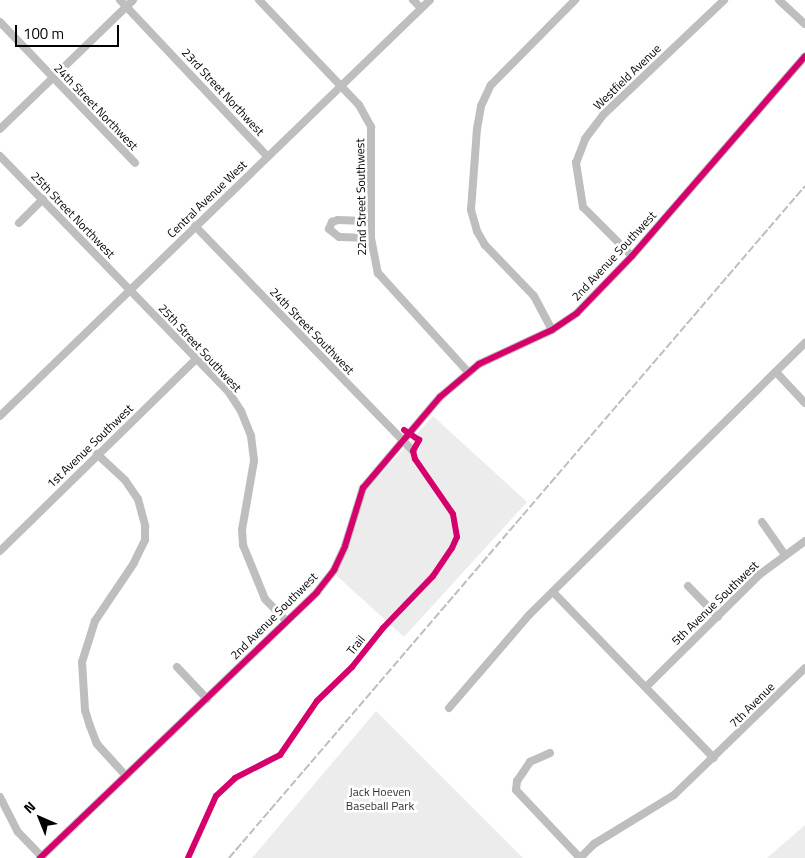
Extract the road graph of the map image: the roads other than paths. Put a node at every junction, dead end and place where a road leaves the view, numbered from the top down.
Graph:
1 (120, 0) edge
2 (133, 0) edge
3 (259, 0) edge
4 (413, 0) edge
5 (430, 0) edge
6 (575, 0) edge
7 (724, 0) edge
8 (779, 0) edge
9 (126, 6) junction
10 (422, 8) junction
11 (0, 22) edge
12 (805, 24) edge
13 (805, 56) edge
14 (53, 78) junction
15 (340, 86) junction
16 (0, 129) edge
17 (0, 156) edge
18 (267, 156) junction
19 (135, 163) dead end
20 (43, 199) junction
21 (371, 221) junction
22 (19, 222) dead end
23 (196, 226) junction
24 (371, 238) junction
25 (632, 256) junction
26 (130, 290) junction
27 (552, 330) junction
28 (805, 344) edge
29 (196, 359) junction
30 (468, 372) junction
31 (776, 372) junction
32 (805, 403) edge
33 (0, 416) edge
34 (402, 442) junction
35 (413, 451) dead end
36 (97, 454) junction
37 (762, 522) dead end
38 (805, 541) edge
39 (0, 551) edge
40 (784, 554) junction
41 (688, 586) dead end
42 (553, 592) junction
43 (718, 616) junction
44 (286, 621) junction
45 (177, 668) dead end
46 (805, 668) edge
47 (646, 687) junction
48 (207, 698) junction
49 (449, 708) dead end
50 (550, 752) dead end
51 (714, 758) junction
52 (126, 776) junction
53 (0, 797) edge
54 (41, 857) edge
55 (580, 858) edge

1 - 9 street, 23rd Street Northwest
2 - 9 street
3 - 15 street, 22nd Street Southwest
4 - 10 street
5 - 10 street, Central Avenue West
6 - 27 street
7 - 25 street, Westfield Avenue
8 - 12 street
9 - 14 street
9 - 18 street, 23rd Street Northwest
10 - 15 street, Central Avenue West
11 - 14 street, 24th Street Northwest
13 - 25 street, 2nd Avenue Southwest
14 - 16 street
14 - 19 street, 24th Street Northwest
15 - 18 street, Central Avenue West
15 - 21 street, 22nd Street Southwest
17 - 20 street, 25th Street Northwest
18 - 23 street, Central Avenue West
20 - 22 street
20 - 26 street, 25th Street Northwest
21 - 24 street, 22nd Street Southwest
21 - 24 street
23 - 26 street, Central Avenue West
23 - 34 street, 24th Street Southwest
24 - 30 street, 22nd Street Southwest
25 - 27 street, 2nd Avenue Southwest
26 - 29 street, 25th Street Southwest
26 - 33 street, Central Avenue West
27 - 30 street, 2nd Avenue Southwest
28 - 31 street
29 - 36 street, 1st Avenue Southwest
29 - 44 street, 25th Street Southwest
30 - 34 street, 2nd Avenue Southwest
31 - 32 street
31 - 42 street
34 - 35 street, 24th Street Southwest
34 - 44 street, 2nd Avenue Southwest
36 - 39 street, 1st Avenue Southwest
36 - 52 street
37 - 40 street
38 - 40 street, 5th Avenue Southwest
40 - 43 street, 5th Avenue Southwest
41 - 43 street
42 - 47 street
42 - 49 street
43 - 47 street, 5th Avenue Southwest
44 - 48 street, 2nd Avenue Southwest
45 - 48 street
46 - 51 street, 7th Avenue
47 - 51 street
48 - 52 street, 2nd Avenue Southwest
50 - 55 street
51 - 55 street, 7th Avenue
52 - 54 street, 2nd Avenue Southwest
53 - 54 street

